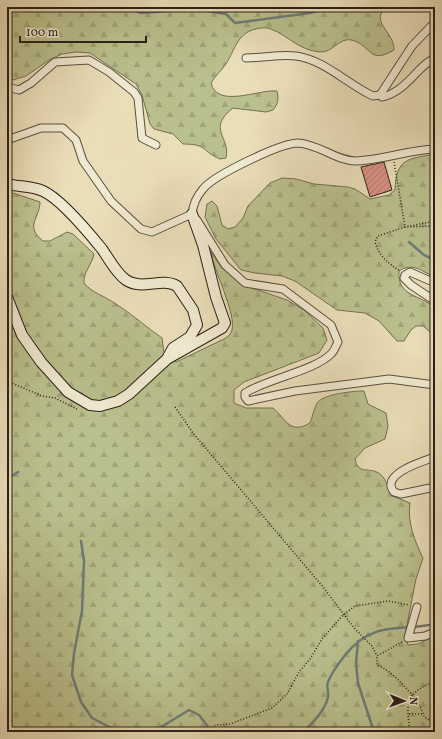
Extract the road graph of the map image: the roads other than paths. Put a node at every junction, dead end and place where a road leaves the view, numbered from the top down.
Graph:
1 (435, 22) edge
2 (246, 58) dead end
3 (435, 59) edge
4 (7, 87) edge
5 (380, 95) junction
6 (7, 140) edge
7 (156, 145) dead end
8 (435, 149) edge
9 (7, 184) edge
10 (192, 214) junction
11 (435, 283) edge
12 (7, 297) edge
13 (435, 301) edge
14 (167, 359) junction
15 (435, 385) edge
16 (435, 457) edge
17 (435, 487) edge
18 (435, 517) edge
19 (435, 524) edge
20 (417, 607) road end
21 (435, 632) edge

1 - 5 street
2 - 5 street
3 - 5 street
4 - 7 street
6 - 10 street
8 - 10 street
9 - 14 street
10 - 14 street
10 - 15 street
11 - 13 street
12 - 14 street
16 - 17 street
18 - 19 lane
20 - 21 street

